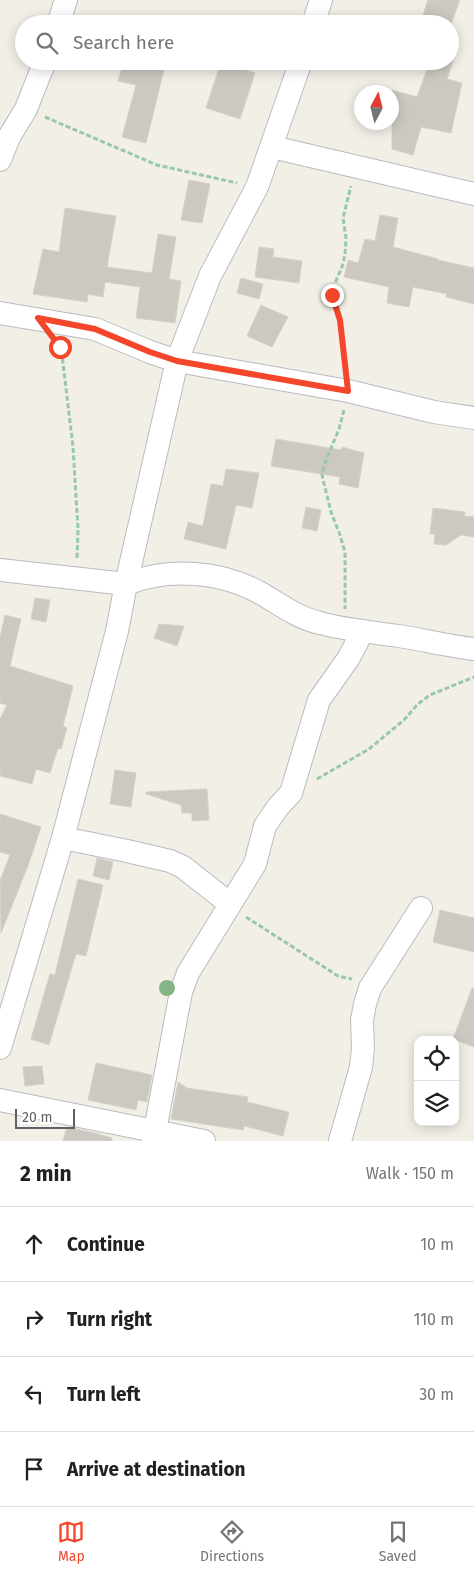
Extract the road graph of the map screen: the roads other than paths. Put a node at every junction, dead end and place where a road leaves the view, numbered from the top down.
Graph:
1 (66, 0) edge
2 (321, 0) edge
3 (61, 15) edge
4 (316, 15) edge
5 (42, 70) edge
6 (297, 70) edge
7 (272, 147) junction
8 (0, 160) edge
9 (474, 194) edge
10 (0, 312) edge
11 (177, 361) junction
12 (474, 418) edge
13 (0, 570) edge
14 (126, 584) junction
15 (354, 630) junction
16 (474, 649) edge
17 (63, 838) junction
18 (230, 904) junction
19 (421, 908) dead end
20 (0, 1048) edge
21 (0, 1100) edge
22 (154, 1136) edge
23 (204, 1141) edge
24 (340, 1141) edge

1 - 3 street
2 - 4 street
5 - 8 street
6 - 7 street
7 - 9 street
7 - 11 street
10 - 11 street
11 - 12 street
11 - 14 street
13 - 14 street
14 - 15 street
14 - 17 street
15 - 16 street
15 - 18 street
17 - 18 street
17 - 20 street
18 - 22 street
19 - 24 street
21 - 22 street
22 - 23 street

